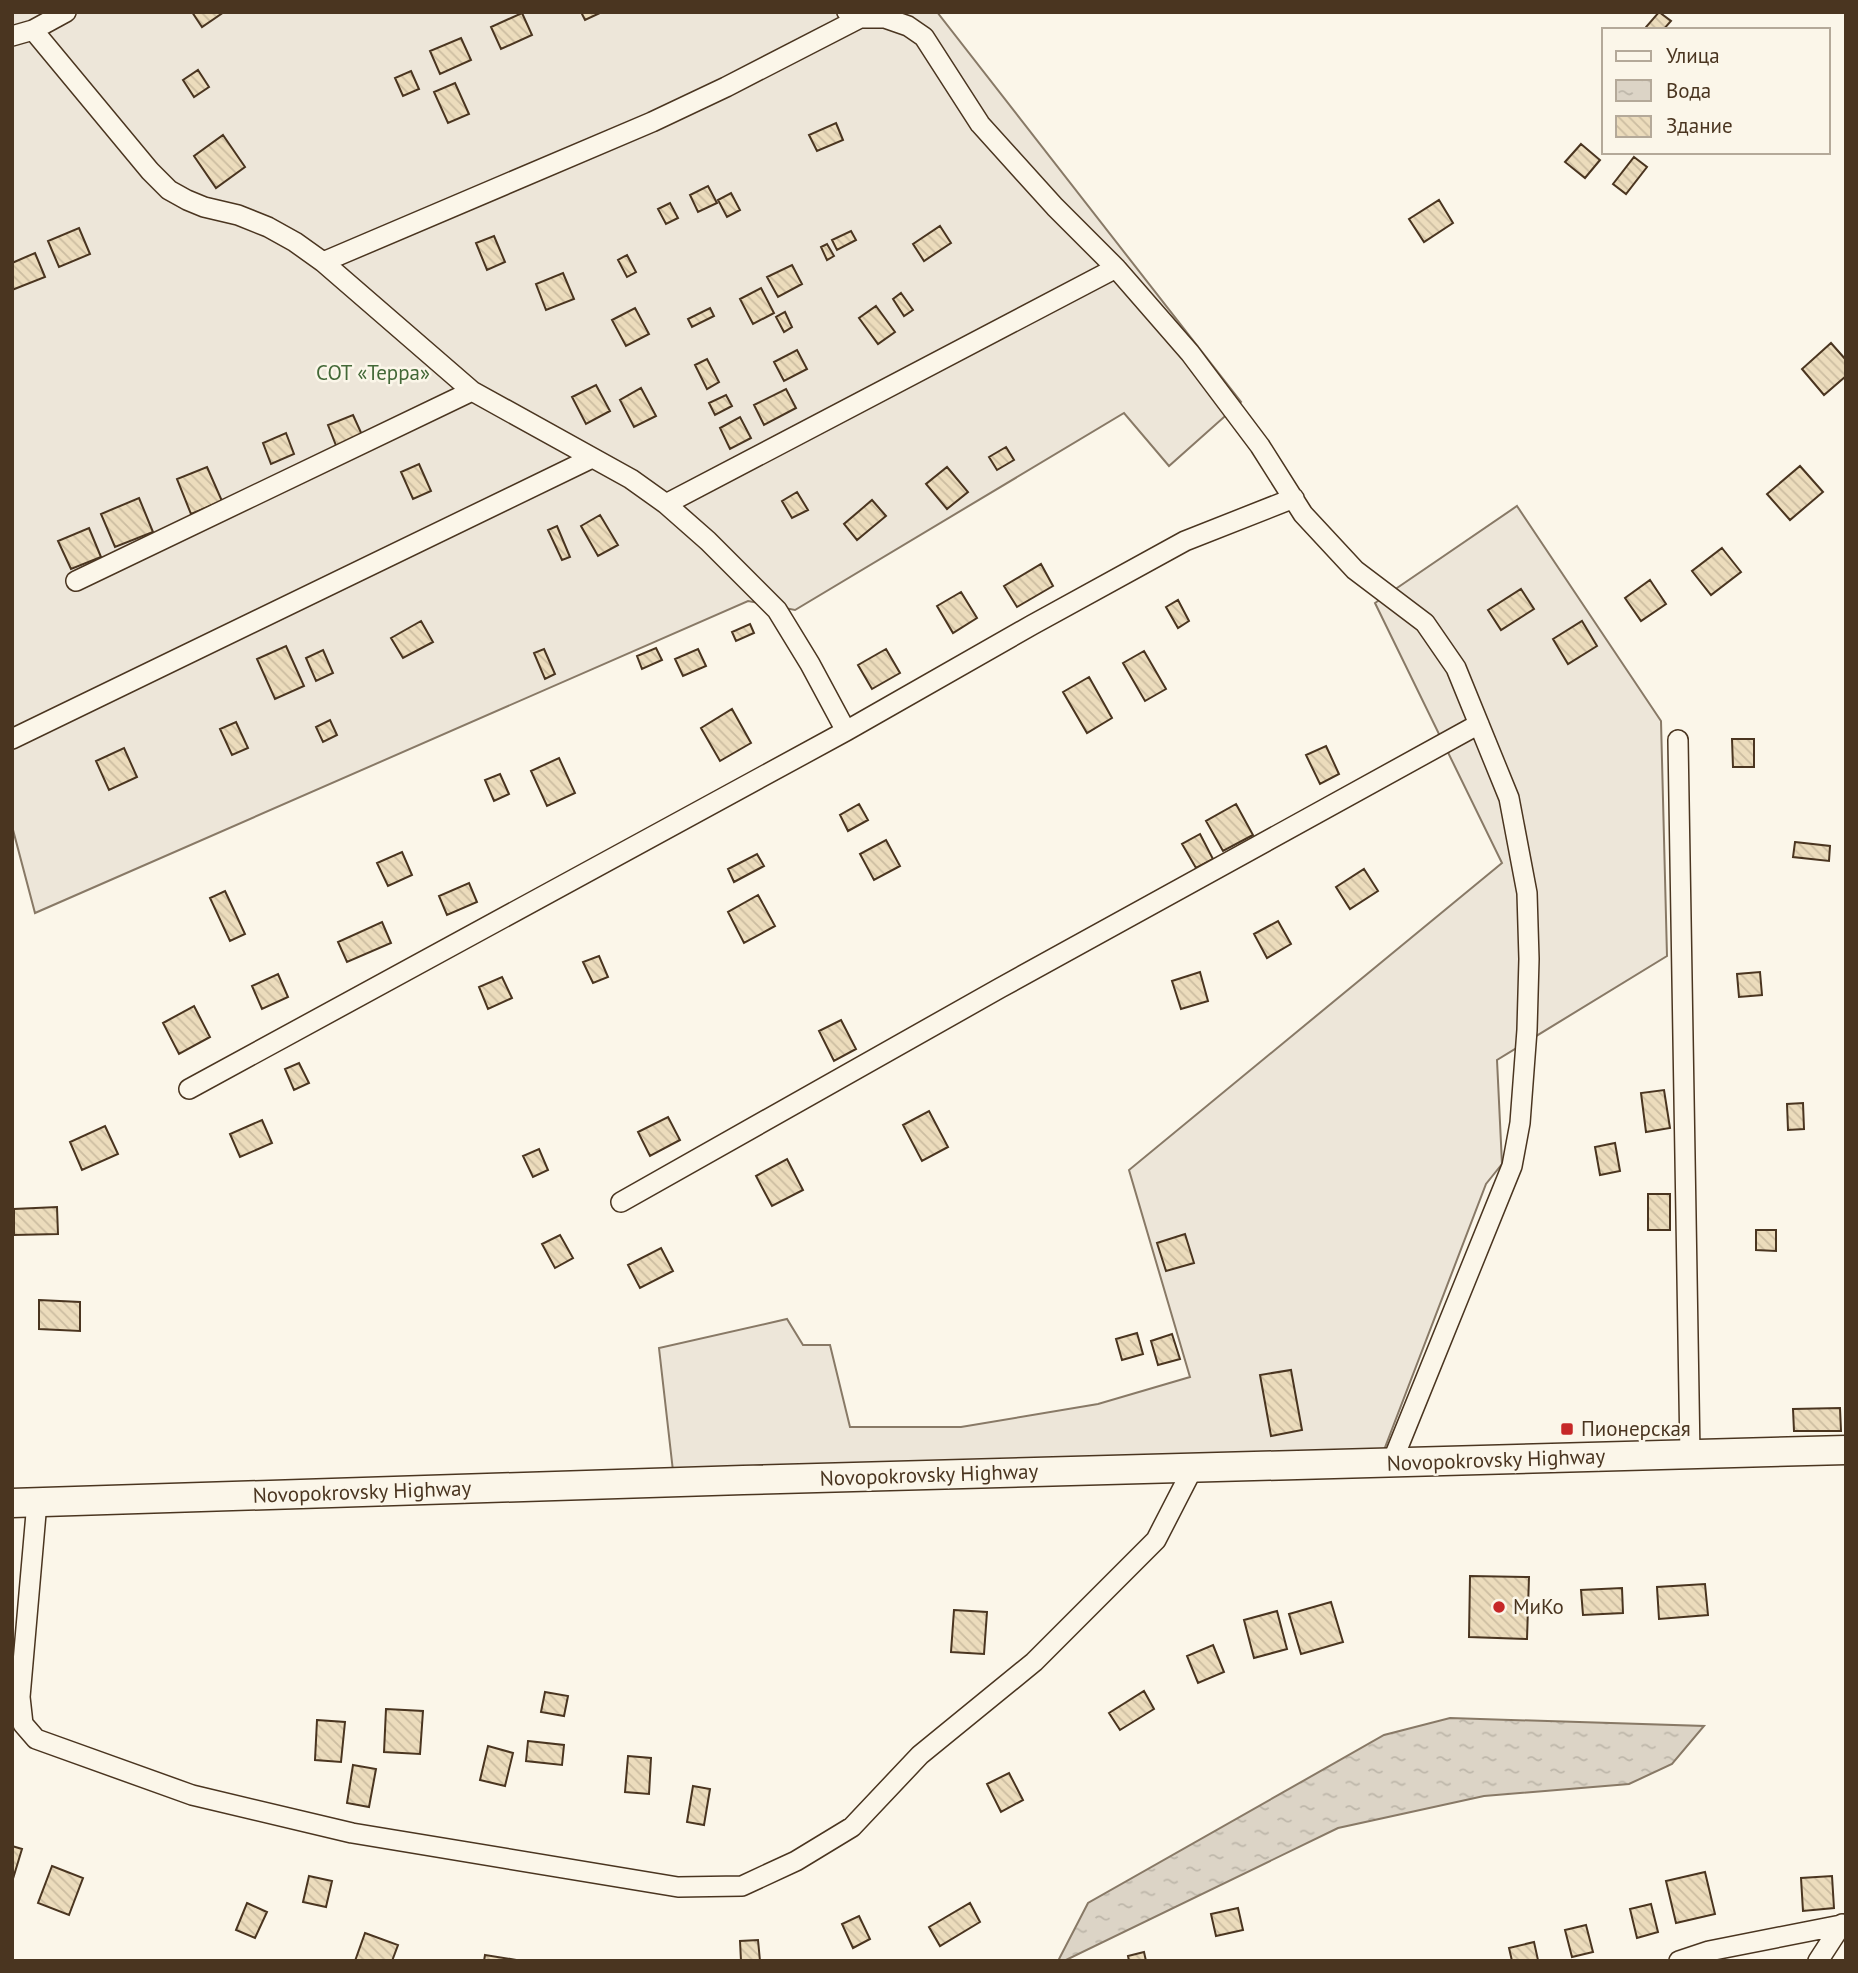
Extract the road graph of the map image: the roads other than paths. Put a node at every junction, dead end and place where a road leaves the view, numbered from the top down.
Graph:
1 (66, 12) edge
2 (854, 15) edge
3 (33, 30) junction
4 (12, 36) edge
5 (323, 262) junction
6 (1116, 268) junction
7 (472, 391) junction
8 (592, 458) junction
9 (1294, 498) junction
10 (666, 504) junction
11 (76, 581) dead end
12 (1479, 724) junction
13 (846, 731) junction
14 (12, 739) edge
15 (1678, 740) dead end
16 (189, 1089) dead end
17 (621, 1202) dead end
18 (1846, 1450) edge
19 (1689, 1455) junction
20 (1392, 1462) junction
21 (1193, 1468) junction
22 (24, 1503) edge
23 (1844, 1924) edge
24 (1679, 1961) edge
25 (1818, 1961) edge

1 - 3 street
2 - 5 street
2 - 6 street
3 - 4 street
3 - 5 street
5 - 7 street
6 - 9 street
6 - 10 street
7 - 8 street
7 - 11 street
8 - 10 street
8 - 14 street
9 - 12 street
9 - 13 street
10 - 13 street
12 - 17 street
12 - 20 street
13 - 16 street
15 - 19 street
18 - 19 main road, Novopokrovsky Highway
19 - 20 main road, Novopokrovsky Highway
20 - 21 main road, Novopokrovsky Highway
21 - 22 main road, Novopokrovsky Highway
21 - 22 street
23 - 24 street
23 - 25 street

